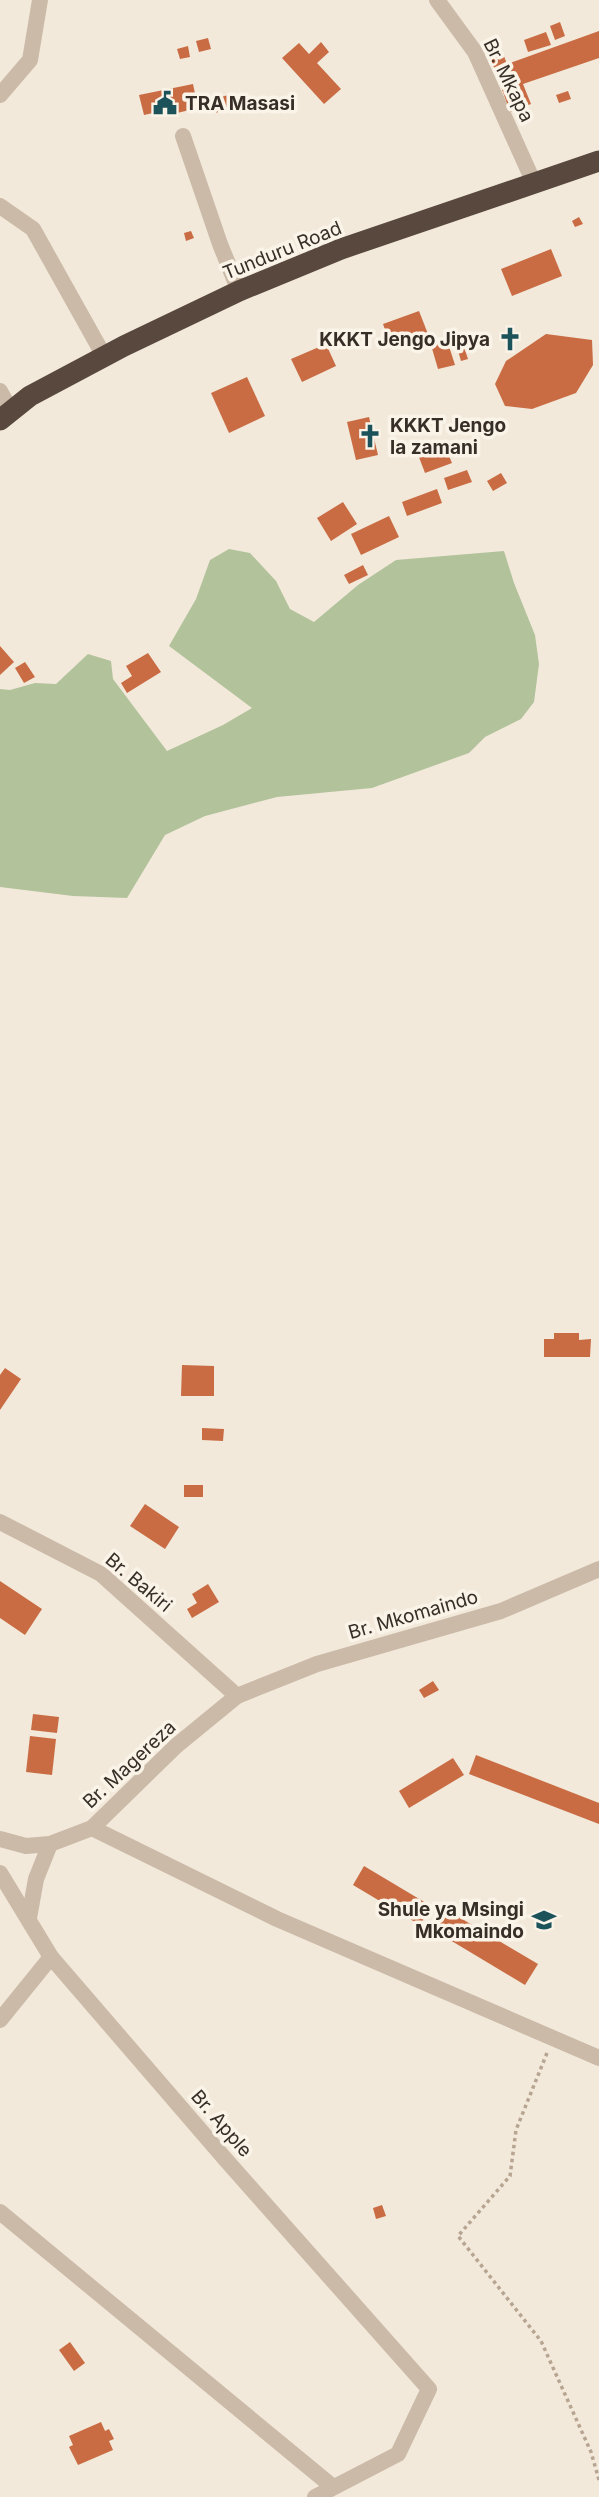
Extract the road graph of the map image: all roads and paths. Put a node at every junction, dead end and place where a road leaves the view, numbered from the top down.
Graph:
1 (40, 0) edge
2 (437, 0) edge
3 (0, 95) edge
4 (183, 136) dead end
5 (599, 161) edge
6 (534, 183) junction
7 (0, 205) edge
8 (239, 291) junction
9 (104, 356) junction
10 (0, 391) edge
11 (5, 415) edge
12 (0, 1522) edge
13 (599, 1569) edge
14 (237, 1696) junction
15 (92, 1828) junction
16 (0, 1839) edge
17 (50, 1844) junction
18 (0, 1873) edge
19 (29, 1919) junction
20 (51, 1957) junction
21 (0, 2020) edge
22 (552, 2038) junction
23 (599, 2058) edge
24 (0, 2212) edge
25 (599, 2480) edge
26 (333, 2487) junction
27 (315, 2497) edge

1 - 3 street
2 - 6 street, Br. Mkapa
4 - 8 street
5 - 6 highway, Tunduru Road
6 - 8 highway, Tunduru Road
7 - 9 street
8 - 9 highway, Tunduru Road
9 - 11 highway, Tunduru Road
10 - 11 street
12 - 14 street, Br. Bakiri
13 - 14 street, Br. Mkomaindo
14 - 15 street, Br. Magereza
15 - 17 street, Br. Magereza
15 - 22 street
16 - 17 street, Br. Magereza
17 - 19 street
18 - 19 street, Br. Apple
19 - 20 street, Br. Apple
20 - 21 street
20 - 26 street, Br. Apple
22 - 23 street
22 - 25 path
24 - 26 street
26 - 27 street

